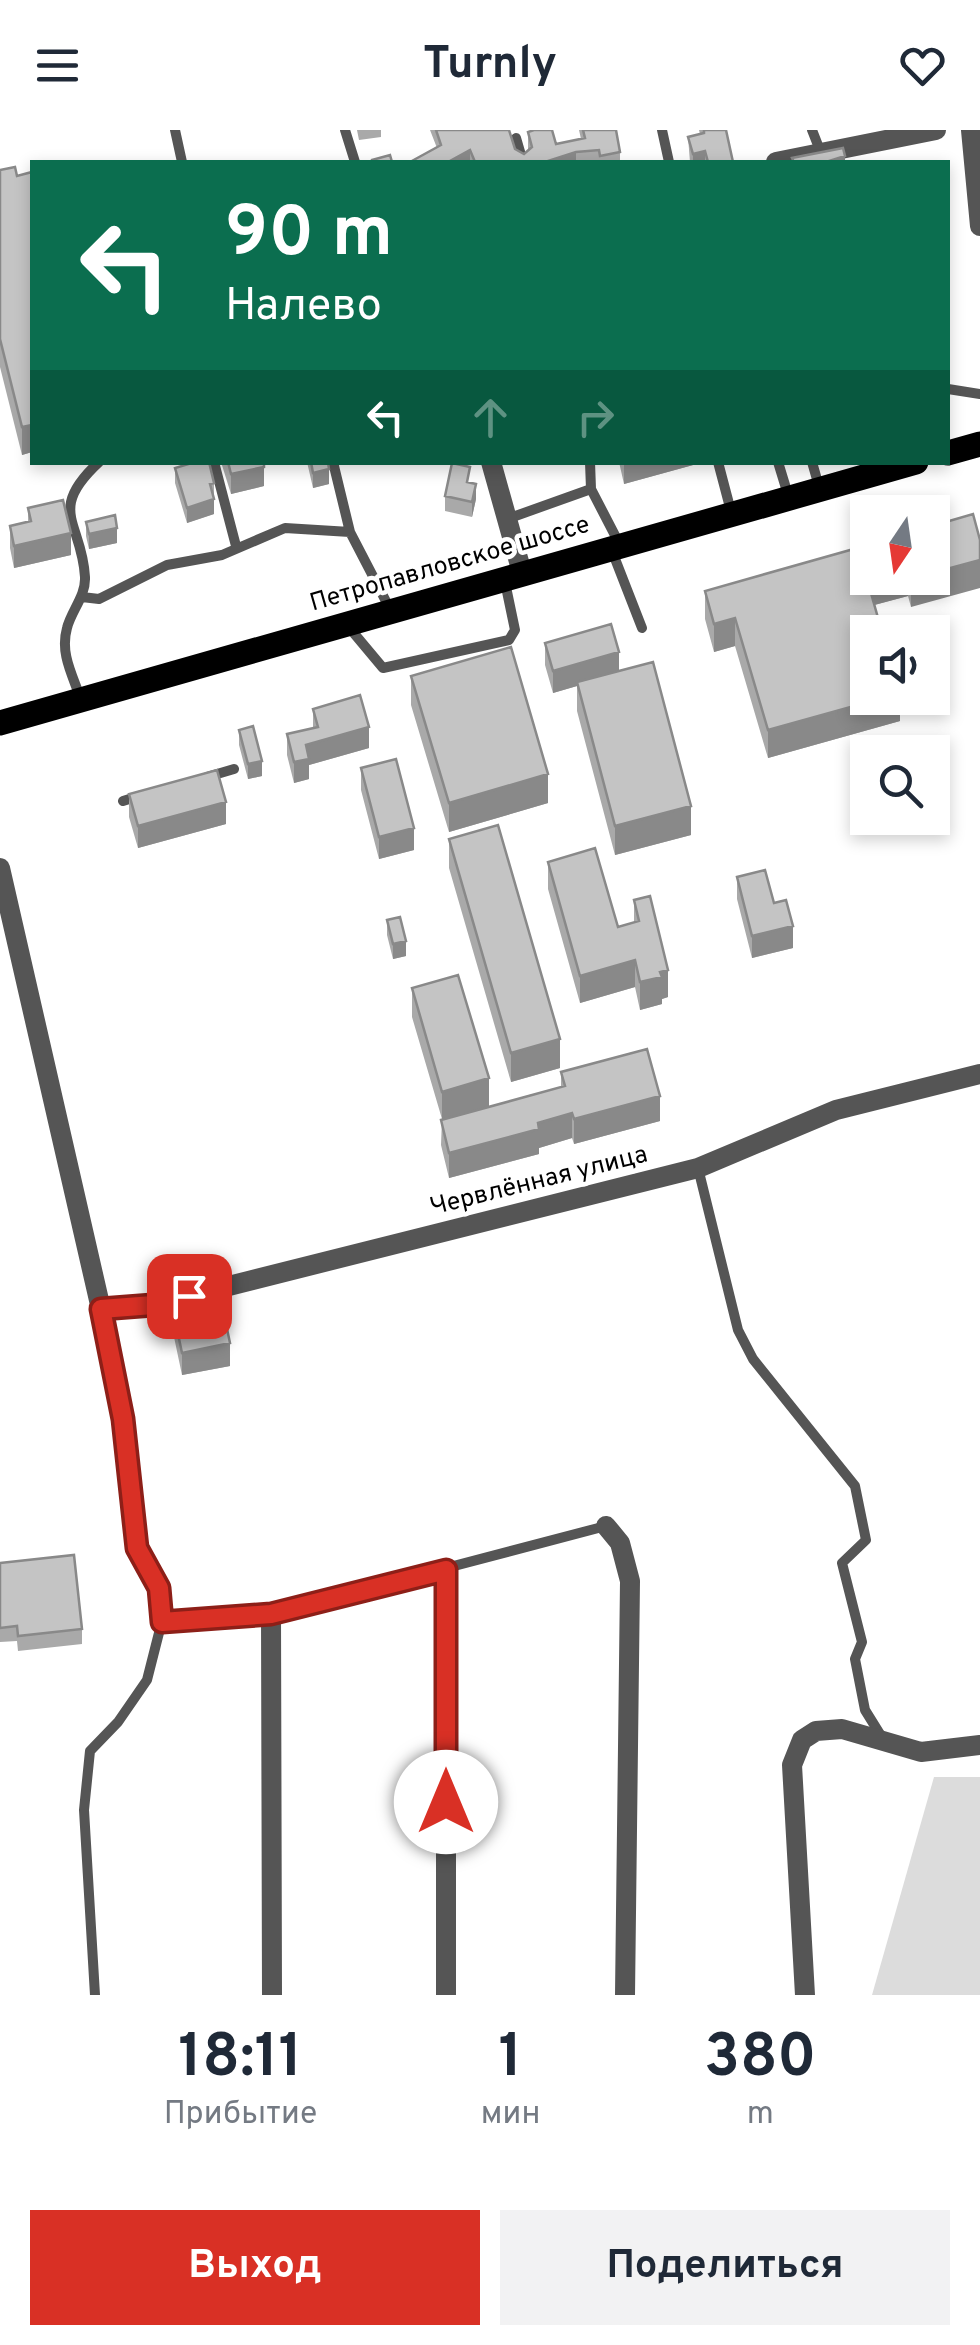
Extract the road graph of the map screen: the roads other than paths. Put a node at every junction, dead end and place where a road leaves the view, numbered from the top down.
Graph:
1 (175, 130) edge
2 (345, 130) edge
3 (662, 130) edge
4 (812, 130) edge
5 (936, 130) edge
6 (971, 130) edge
7 (516, 138) edge
8 (821, 154) junction
9 (182, 160) edge
10 (353, 160) edge
11 (522, 160) edge
12 (669, 160) edge
13 (787, 160) edge
14 (980, 226) edge
15 (950, 389) edge
16 (980, 394) edge
17 (980, 444) edge
18 (950, 453) edge
19 (96, 465) edge
20 (215, 465) edge
21 (334, 465) edge
22 (492, 465) edge
23 (590, 465) edge
24 (719, 465) edge
25 (779, 465) edge
26 (813, 465) edge
27 (906, 465) edge
28 (590, 489) junction
29 (820, 490) junction
30 (790, 499) junction
31 (732, 516) junction
32 (506, 519) junction
33 (350, 532) junction
34 (236, 546) junction
35 (616, 549) junction
36 (514, 579) junction
37 (82, 597) junction
38 (392, 612) junction
39 (347, 625) junction
40 (642, 628) dead end
41 (81, 700) junction
42 (0, 723) edge
43 (234, 770) dead end
44 (197, 780) edge
45 (160, 790) edge
46 (123, 801) dead end
47 (0, 868) edge
48 (980, 1074) edge
49 (698, 1168) junction
50 (101, 1309) junction
51 (606, 1526) joint
52 (446, 1570) junction
53 (271, 1614) junction
54 (162, 1622) junction
55 (886, 1744) junction
56 (980, 1745) edge
57 (96, 1995) edge
58 (272, 1995) edge
59 (446, 1995) edge
60 (624, 1995) edge
61 (805, 1995) edge

1 - 9 lane
2 - 10 lane
3 - 12 lane
4 - 8 lane
5 - 8 street
6 - 14 street
7 - 11 lane
8 - 13 street
15 - 16 lane
17 - 18 main road
19 - 37 lane
20 - 34 lane
21 - 33 lane
22 - 32 street
23 - 28 lane
24 - 31 lane
25 - 30 lane
26 - 29 lane
27 - 29 main road, Петропавловское шоссе
28 - 32 lane
28 - 35 lane
29 - 30 main road, Петропавловское шоссе
30 - 31 main road, Петропавловское шоссе
31 - 35 main road, Петропавловское шоссе
32 - 36 street
33 - 34 lane
33 - 38 lane
34 - 37 lane
35 - 36 main road, Петропавловское шоссе
35 - 40 lane
36 - 38 main road, Петропавловское шоссе
36 - 39 lane
37 - 41 lane
38 - 39 main road, Петропавловское шоссе
39 - 41 main road, Петропавловское шоссе
41 - 42 main road, Петропавловское шоссе
43 - 44 lane
45 - 46 lane
47 - 50 street
48 - 49 street, Червлённая улица
49 - 50 street, Червлённая улица
49 - 55 lane
50 - 54 lane
51 - 52 lane
51 - 60 street
52 - 53 lane
52 - 59 street
53 - 54 lane
53 - 58 street
54 - 57 lane
55 - 56 street
55 - 61 street

